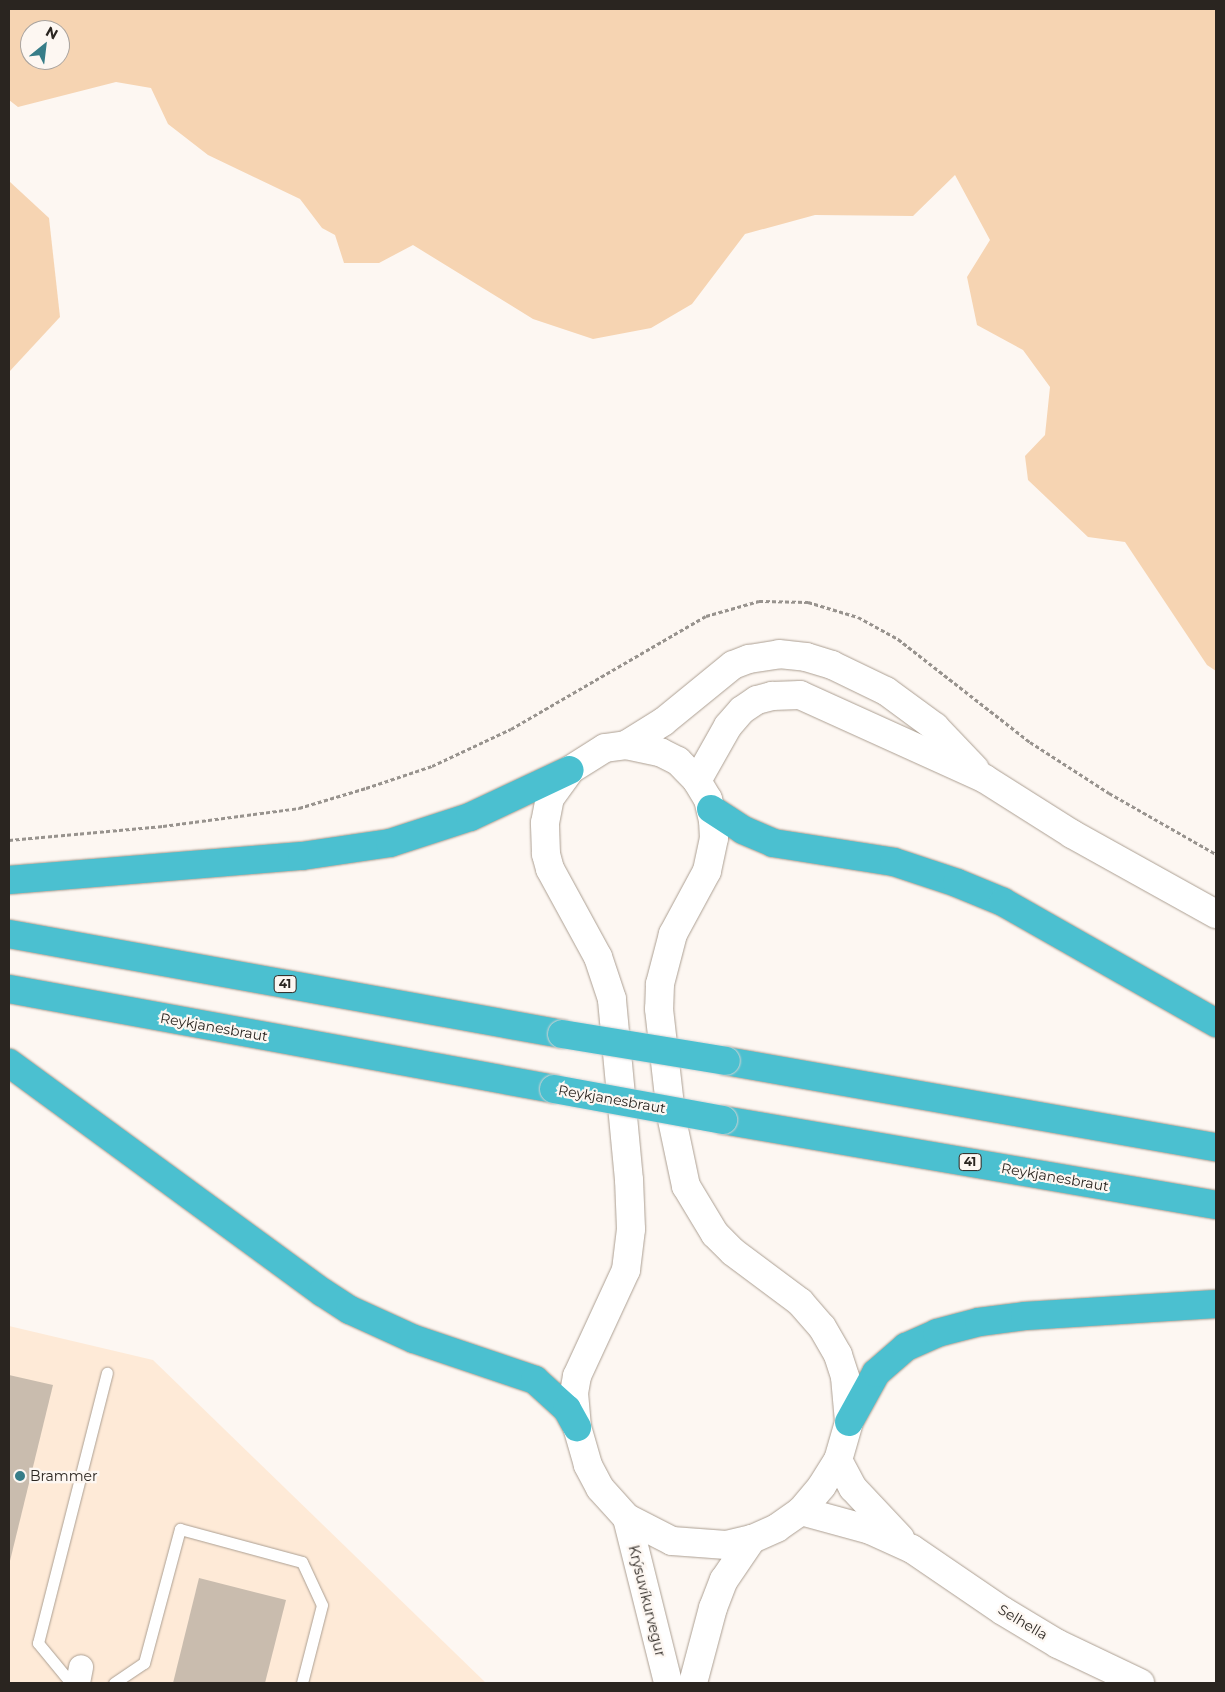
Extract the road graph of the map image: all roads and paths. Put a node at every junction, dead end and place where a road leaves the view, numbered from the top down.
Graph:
1 (626, 745) junction
2 (570, 770) junction
3 (985, 779) junction
4 (697, 781) junction
5 (711, 809) junction
6 (9, 880) edge
7 (1216, 914) edge
8 (9, 934) edge
9 (9, 989) edge
10 (1216, 1023) edge
11 (9, 1063) edge
12 (1216, 1147) edge
13 (1216, 1205) edge
14 (1216, 1304) edge
15 (107, 1373) dead end
16 (849, 1422) junction
17 (577, 1427) junction
18 (838, 1460) junction
19 (801, 1511) junction
20 (626, 1518) junction
21 (752, 1539) junction
22 (912, 1549) junction
23 (77, 1678) edge
24 (114, 1683) edge
25 (302, 1683) edge
26 (668, 1683) edge
27 (693, 1683) edge
28 (1140, 1683) edge

1 - 2 main road
1 - 3 main road
1 - 4 main road
2 - 6 highway
2 - 17 main road
3 - 4 main road
3 - 7 main road
4 - 5 main road
5 - 10 highway
5 - 16 main road
8 - 12 highway, 41, bridge
9 - 13 highway, Reykjanesbraut / 41, bridge
11 - 17 highway
14 - 16 highway
15 - 23 lane
16 - 18 main road
17 - 20 main road
18 - 19 main road
18 - 22 main road, Selhella
19 - 21 main road
19 - 22 main road, Selhella
20 - 21 main road
20 - 26 main road, Krýsuvíkurvegur
21 - 27 main road
22 - 28 main road, Selhella
24 - 25 lane

